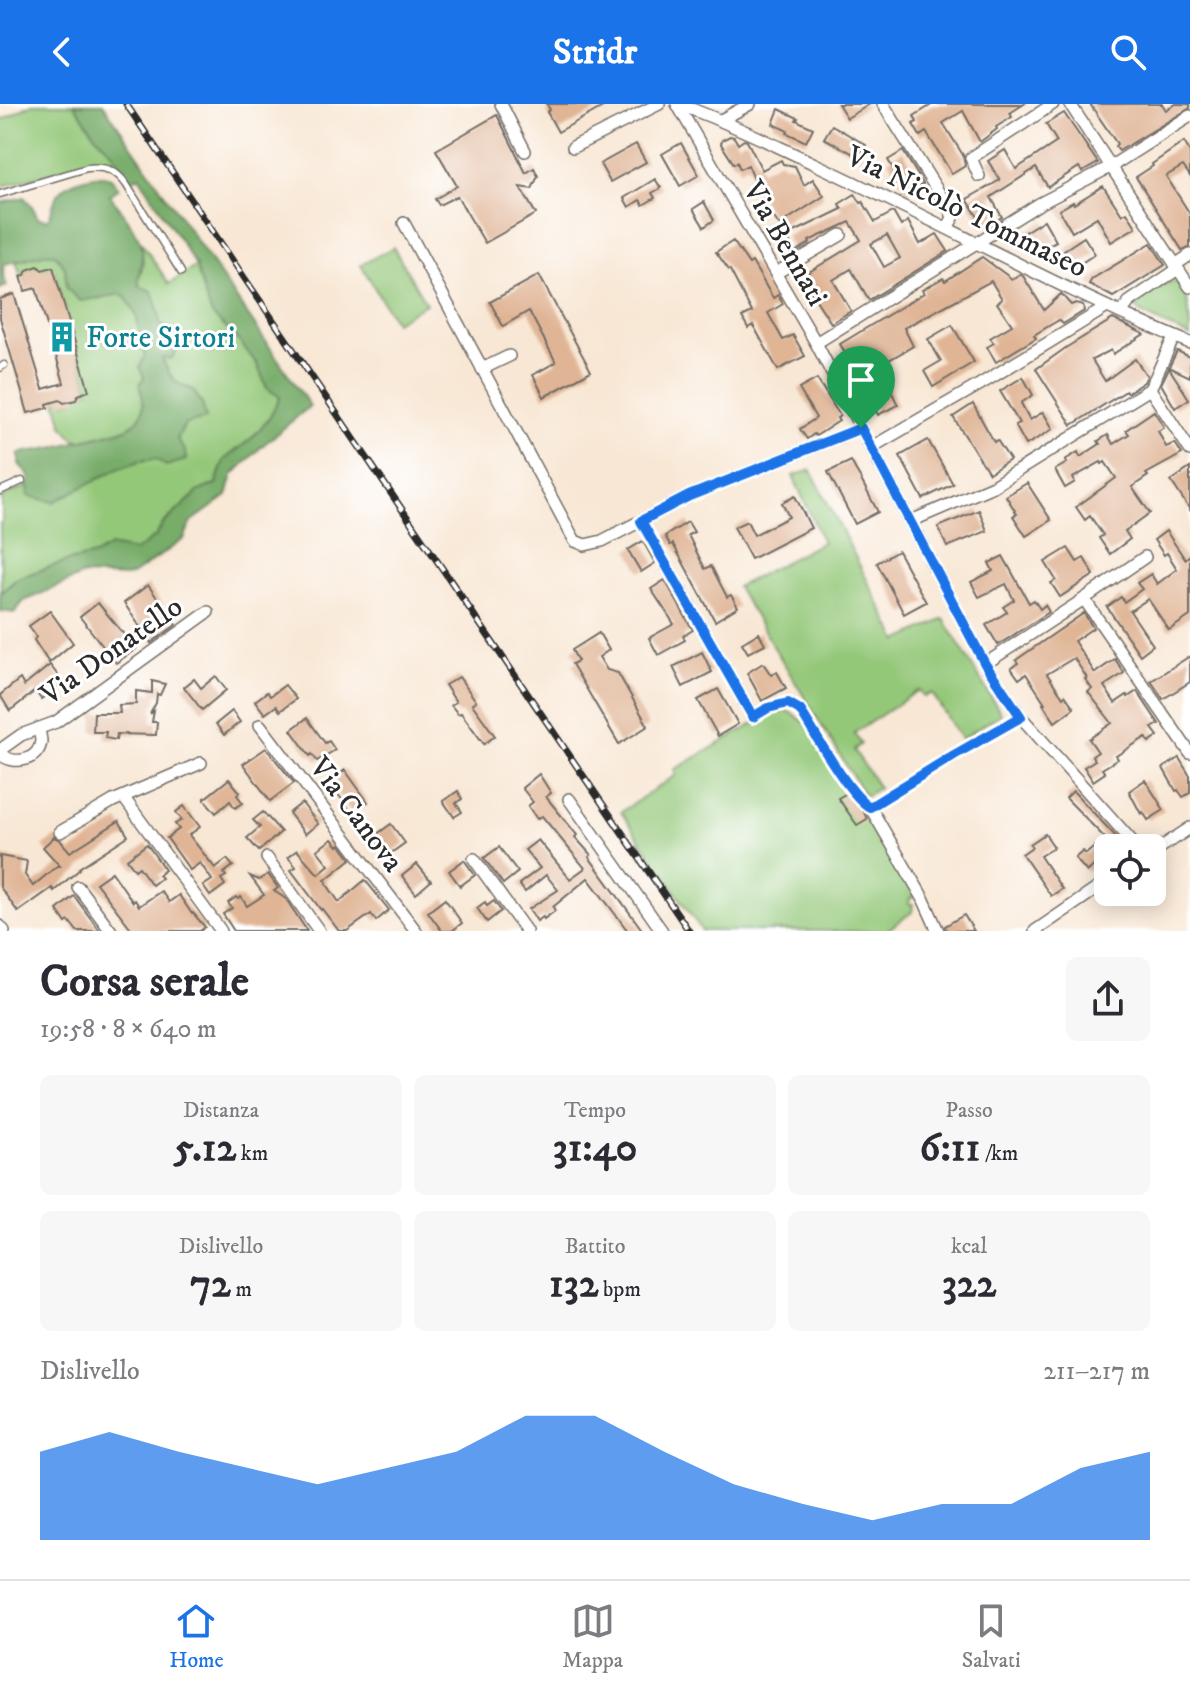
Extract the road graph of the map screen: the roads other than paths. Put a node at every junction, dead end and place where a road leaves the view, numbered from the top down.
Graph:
1 (501, 104) edge
2 (659, 104) edge
3 (678, 104) edge
4 (750, 104) edge
5 (883, 104) edge
6 (1053, 104) edge
7 (1070, 104) edge
8 (1190, 116) edge
9 (721, 120) junction
10 (573, 147) dead end
11 (525, 151) dead end
12 (1110, 167) junction
13 (979, 176) dead end
14 (0, 194) edge
15 (404, 223) dead end
16 (947, 228) junction
17 (841, 235) dead end
18 (978, 244) junction
19 (1190, 255) edge
20 (1176, 267) junction
21 (181, 272) dead end
22 (776, 273) junction
23 (1190, 287) edge
24 (1107, 307) junction
25 (1121, 313) junction
26 (1174, 337) junction
27 (816, 343) junction
28 (1190, 343) edge
29 (509, 356) dead end
30 (482, 369) junction
31 (1150, 389) junction
32 (861, 428) junction
33 (872, 447) junction
34 (1190, 450) edge
35 (22, 481) dead end
36 (0, 491) edge
37 (641, 521) junction
38 (911, 521) junction
39 (1145, 557) dead end
40 (1084, 599) junction
41 (208, 612) dead end
42 (985, 664) junction
43 (753, 717) joint
44 (1021, 717) junction
45 (260, 725) dead end
46 (39, 728) junction
47 (0, 752) edge
48 (1190, 753) edge
49 (201, 763) dead end
50 (124, 798) junction
51 (569, 799) dead end
52 (870, 807) junction
53 (1190, 828) edge
54 (60, 832) dead end
55 (1125, 834) edge
56 (1166, 844) edge
57 (267, 858) dead end
58 (474, 859) dead end
59 (78, 887) dead end
60 (1094, 891) edge
61 (0, 926) edge
62 (4, 931) edge
63 (111, 931) edge
64 (221, 931) edge
65 (319, 931) edge
66 (416, 931) edge
67 (526, 931) edge
68 (662, 931) edge
69 (938, 931) edge
70 (1035, 931) edge

1 - 11 street
2 - 10 street
3 - 9 street, Via Nicolò Tommaseo
3 - 22 street, Via Bennati
4 - 9 street
5 - 16 street
6 - 13 street
7 - 12 street
8 - 12 street
9 - 16 street, Via Nicolò Tommaseo
12 - 18 street
12 - 20 street
14 - 21 lane
15 - 30 street
16 - 18 street, Via Nicolò Tommaseo
17 - 22 street
18 - 24 street, Via Nicolò Tommaseo
18 - 27 street
19 - 20 street
20 - 23 street
20 - 25 street
22 - 27 street, Via Bennati
24 - 25 street, Via Nicolò Tommaseo
24 - 33 street
25 - 26 street, Via Nicolò Tommaseo
26 - 28 street, Via Nicolò Tommaseo
26 - 31 street
27 - 32 street, Via Bennati
29 - 30 street
30 - 37 street
31 - 34 street
31 - 38 street
32 - 33 street, Via Bennati
32 - 37 street
33 - 38 street, Via Bennati
35 - 36 lane
37 - 43 street
38 - 42 street, Via Bennati
39 - 40 street
40 - 42 street
40 - 48 street
41 - 46 street, Via Donatello
42 - 44 street, Via Bennati
43 - 52 lane
44 - 52 lane
44 - 55 street, Via Bennati
45 - 66 street, Via Canova
46 - 47 street, Via Donatello
46 - 47 street
49 - 50 street
50 - 54 street
50 - 64 street
51 - 68 street
52 - 69 street
53 - 56 street
57 - 65 street
58 - 67 street
59 - 63 street
60 - 70 street
61 - 62 street

